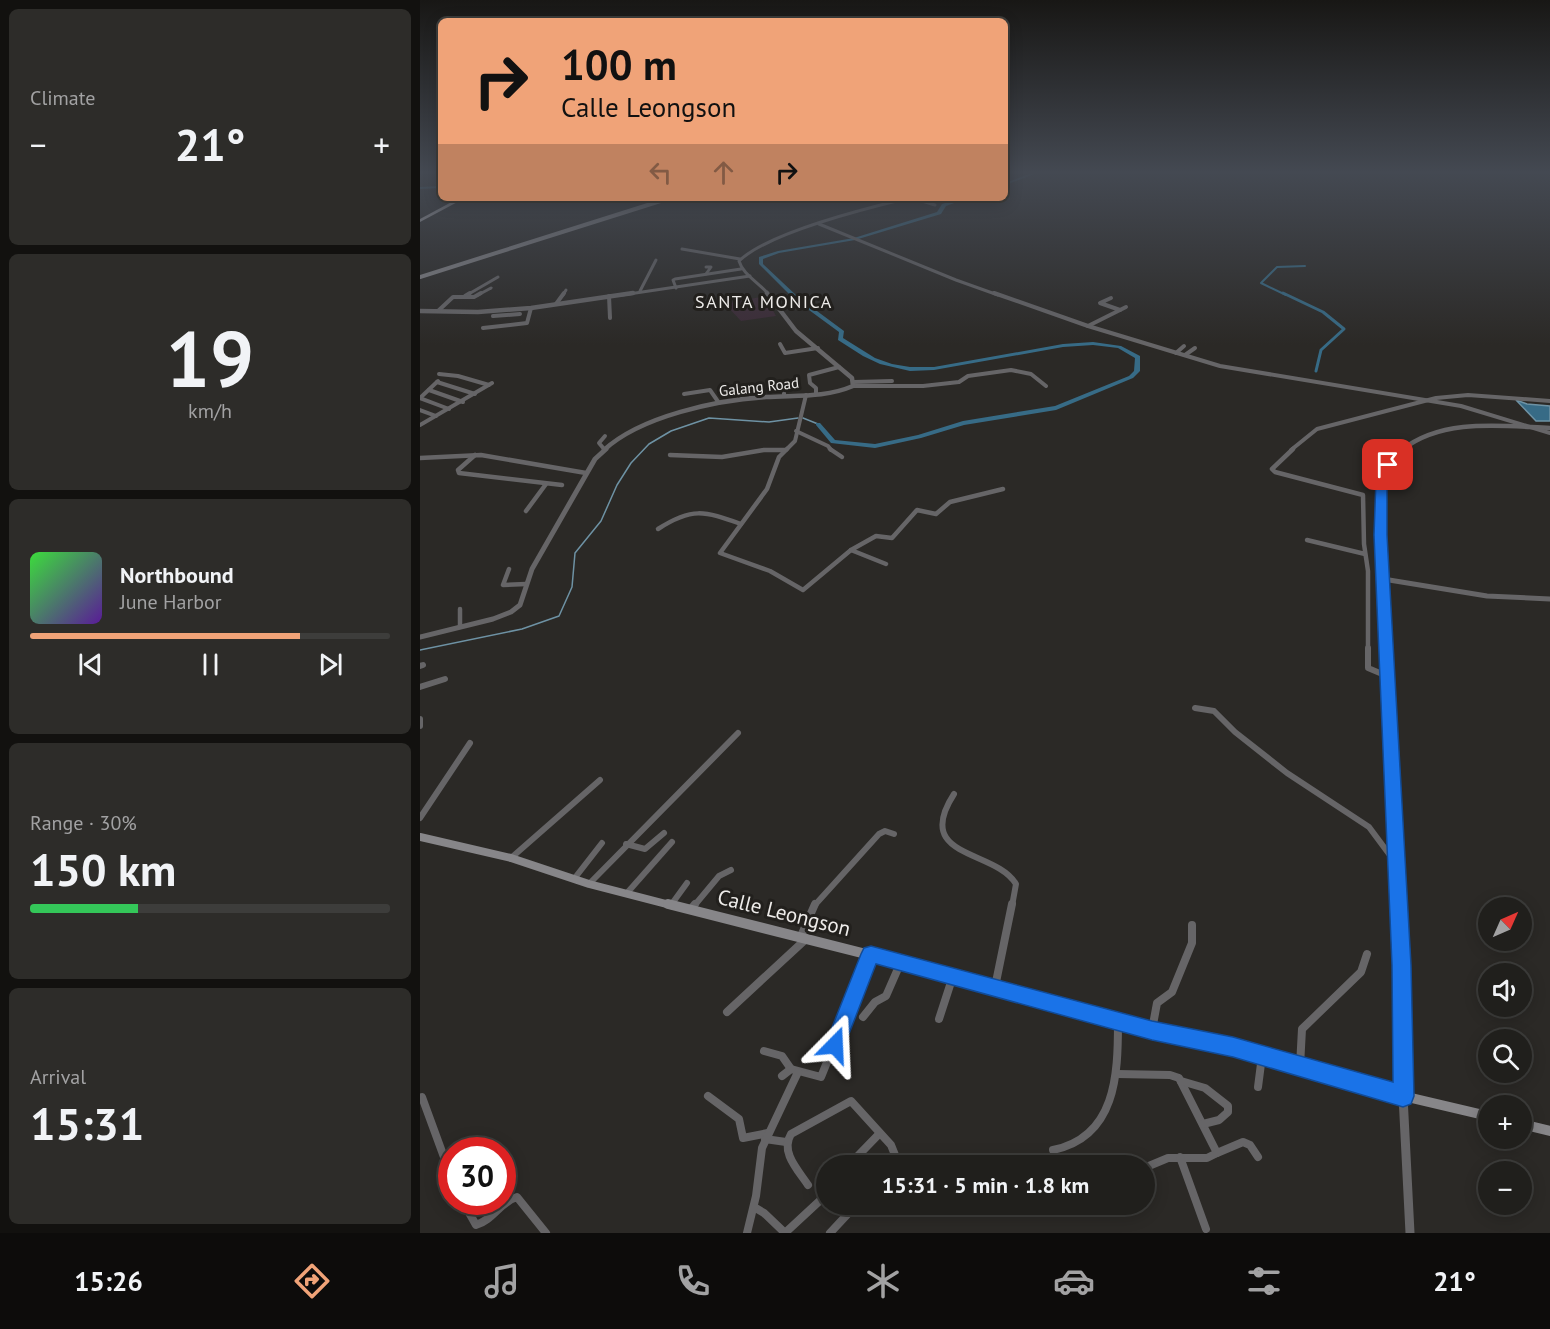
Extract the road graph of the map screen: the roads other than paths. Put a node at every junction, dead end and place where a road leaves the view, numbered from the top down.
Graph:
1 (567, 231) edge
2 (801, 231) edge
3 (834, 231) edge
4 (682, 249) dead end
5 (740, 259) junction
6 (656, 260) dead end
7 (706, 267) dead end
8 (741, 269) junction
9 (706, 274) junction
10 (750, 276) junction
11 (420, 277) edge
12 (498, 277) dead end
13 (491, 288) dead end
14 (676, 288) junction
15 (566, 290) dead end
16 (640, 291) junction
17 (609, 296) junction
18 (463, 297) junction
19 (1112, 298) dead end
20 (556, 304) junction
21 (1126, 307) dead end
22 (531, 308) junction
23 (1120, 310) junction
24 (420, 311) edge
25 (438, 311) junction
26 (503, 313) junction
27 (520, 314) dead end
28 (493, 316) dead end
29 (610, 318) dead end
30 (1088, 326) junction
31 (483, 328) dead end
32 (1123, 337) junction
33 (1116, 341) dead end
34 (780, 344) dead end
35 (1184, 346) dead end
36 (818, 348) junction
37 (1196, 348) dead end
38 (1176, 353) junction
39 (1185, 356) junction
40 (838, 367) junction
41 (441, 375) joint
42 (1304, 379) joint
43 (892, 381) dead end
44 (437, 382) junction
45 (491, 384) joint
46 (854, 384) junction
47 (1046, 386) dead end
48 (784, 387) dead end
49 (429, 390) junction
50 (684, 393) dead end
51 (476, 394) junction
52 (816, 394) junction
53 (806, 395) junction
54 (784, 396) junction
55 (420, 398) edge
56 (1427, 400) junction
57 (1550, 401) edge
58 (463, 402) junction
59 (719, 403) junction
60 (449, 409) junction
61 (420, 410) edge
62 (436, 416) junction
63 (420, 420) edge
64 (426, 422) junction
65 (420, 425) edge
66 (1531, 427) junction
67 (1550, 428) edge
68 (796, 431) junction
69 (1550, 433) edge
70 (605, 436) dead end
71 (604, 449) junction
72 (785, 450) junction
73 (475, 455) junction
74 (670, 455) dead end
75 (842, 457) dead end
76 (420, 458) edge
77 (586, 473) junction
78 (546, 484) junction
79 (562, 485) dead end
80 (1003, 489) dead end
81 (526, 511) dead end
82 (741, 524) junction
83 (658, 530) dead end
84 (1307, 540) dead end
85 (852, 550) junction
86 (1365, 554) junction
87 (886, 564) dead end
88 (509, 569) dead end
89 (1383, 579) junction
90 (526, 584) junction
91 (1550, 599) edge
92 (460, 609) dead end
93 (460, 627) junction
94 (420, 637) edge
95 (1387, 676) junction
96 (446, 679) dead end
97 (420, 687) edge
98 (1195, 708) dead end
99 (420, 719) edge
100 (420, 726) edge
101 (738, 733) dead end
102 (470, 743) dead end
103 (600, 780) dead end
104 (954, 794) dead end
105 (420, 818) edge
106 (664, 833) dead end
107 (894, 834) dead end
108 (420, 837) edge
109 (672, 842) dead end
110 (602, 843) dead end
111 (626, 844) junction
112 (511, 858) junction
113 (1395, 862) junction
114 (731, 870) dead end
115 (574, 879) junction
116 (687, 882) dead end
117 (589, 884) junction
118 (627, 893) junction
119 (671, 905) junction
120 (691, 909) junction
121 (1192, 925) dead end
122 (804, 937) junction
123 (871, 954) junction
124 (1367, 954) dead end
125 (901, 962) junction
126 (953, 976) junction
127 (995, 987) junction
128 (727, 1012) dead end
129 (864, 1017) dead end
130 (939, 1019) dead end
131 (1118, 1022) junction
132 (1152, 1030) junction
133 (764, 1051) dead end
134 (1262, 1056) junction
135 (1300, 1066) junction
136 (795, 1070) junction
137 (1117, 1074) junction
138 (782, 1076) dead end
139 (1181, 1081) junction
140 (1258, 1087) dead end
141 (708, 1096) dead end
142 (1403, 1096) junction
143 (422, 1097) dead end
144 (1478, 1114) edge
145 (1203, 1124) junction
146 (1532, 1127) edge
147 (1550, 1131) edge
148 (879, 1134) junction
149 (766, 1136) junction
150 (438, 1141) edge
151 (786, 1142) junction
152 (1053, 1150) dead end
153 (1216, 1153) junction
154 (859, 1155) edge
155 (895, 1155) edge
156 (1180, 1157) junction
157 (1258, 1157) dead end
158 (1155, 1163) edge
159 (808, 1185) dead end
160 (516, 1197) edge
161 (816, 1204) edge
162 (754, 1207) junction
163 (470, 1215) edge
164 (494, 1215) edge
165 (847, 1215) edge
166 (1206, 1229) dead end
167 (546, 1233) edge
168 (747, 1233) edge
169 (785, 1233) edge
170 (830, 1233) edge
171 (1410, 1233) edge

1 - 11 main road
2 - 5 street
3 - 30 street
4 - 5 street
5 - 8 street
6 - 16 street
7 - 9 street
8 - 9 street
8 - 10 street
9 - 14 street
10 - 14 street
10 - 36 street
12 - 18 street
13 - 18 street
14 - 16 street
15 - 20 street
16 - 17 street
17 - 20 street
17 - 29 street
18 - 25 street
19 - 23 street
20 - 22 street
21 - 23 street
22 - 26 street
22 - 31 street
23 - 30 street
24 - 25 street
25 - 26 street
26 - 27 street
26 - 28 street
30 - 32 street
32 - 33 street
32 - 38 street
34 - 36 street
35 - 38 street
36 - 40 street
37 - 39 street
38 - 39 street
39 - 42 street
40 - 46 street
40 - 52 street
41 - 44 street
41 - 45 street
42 - 56 street
43 - 46 street
44 - 49 street
44 - 51 street
45 - 51 street
46 - 47 street
46 - 52 street, Galang Road
48 - 54 street
49 - 55 street
49 - 58 street
50 - 59 street
51 - 58 street
52 - 53 street, Galang Road
53 - 54 street, Galang Road
53 - 68 street
54 - 59 street, Galang Road
55 - 60 street
56 - 57 street
56 - 66 street
56 - 86 street
58 - 60 street
59 - 71 street, Galang Road
60 - 62 street
61 - 62 street
62 - 64 street
63 - 64 street
64 - 65 street
66 - 67 street
66 - 69 street
66 - 89 street
68 - 72 street
68 - 75 street
70 - 71 street
71 - 77 street, Galang Road
72 - 74 street
72 - 82 street
73 - 76 street
73 - 77 street
73 - 78 street
77 - 90 street, Galang Road
78 - 79 street
78 - 81 street
80 - 85 street
82 - 83 street
82 - 85 street
84 - 86 street
85 - 87 street
86 - 95 street
88 - 90 street
89 - 91 street
89 - 95 street
90 - 93 street, Galang Road
92 - 93 street
93 - 94 street, Galang Road
95 - 113 street
96 - 97 street
98 - 113 street
99 - 100 street
101 - 111 street
102 - 105 street
103 - 112 street
104 - 127 street
106 - 111 street
107 - 122 street
108 - 112 main road, Calle Leongson
109 - 118 street
110 - 115 street
111 - 117 street
112 - 115 main road, Calle Leongson
113 - 142 street
114 - 120 street
115 - 117 main road, Calle Leongson
116 - 119 street
117 - 118 main road, Calle Leongson
118 - 119 main road, Calle Leongson
119 - 120 main road, Calle Leongson
120 - 122 main road, Calle Leongson
121 - 132 street
122 - 123 main road, Calle Leongson
122 - 128 street
123 - 125 main road, Calle Leongson
123 - 136 street
124 - 135 street
125 - 126 main road, Calle Leongson
125 - 129 street
126 - 127 main road, Calle Leongson
126 - 130 street
127 - 131 main road, Calle Leongson
131 - 132 main road, Calle Leongson
131 - 137 street
132 - 134 main road, Calle Leongson
133 - 136 street
134 - 135 main road, Calle Leongson
134 - 140 street
135 - 142 main road, Calle Leongson
136 - 138 street
136 - 149 street
137 - 139 street
137 - 152 street
139 - 145 street
139 - 145 street
141 - 149 street
142 - 144 main road, Calle Leongson
142 - 171 street
143 - 150 street
145 - 153 street
146 - 147 main road
148 - 151 street
148 - 154 street
148 - 155 street
149 - 151 street
149 - 162 street
151 - 159 street
153 - 156 street
153 - 157 street
156 - 158 street
156 - 166 street
160 - 167 street
161 - 169 street
162 - 168 street
162 - 169 street
163 - 164 street
165 - 170 street

